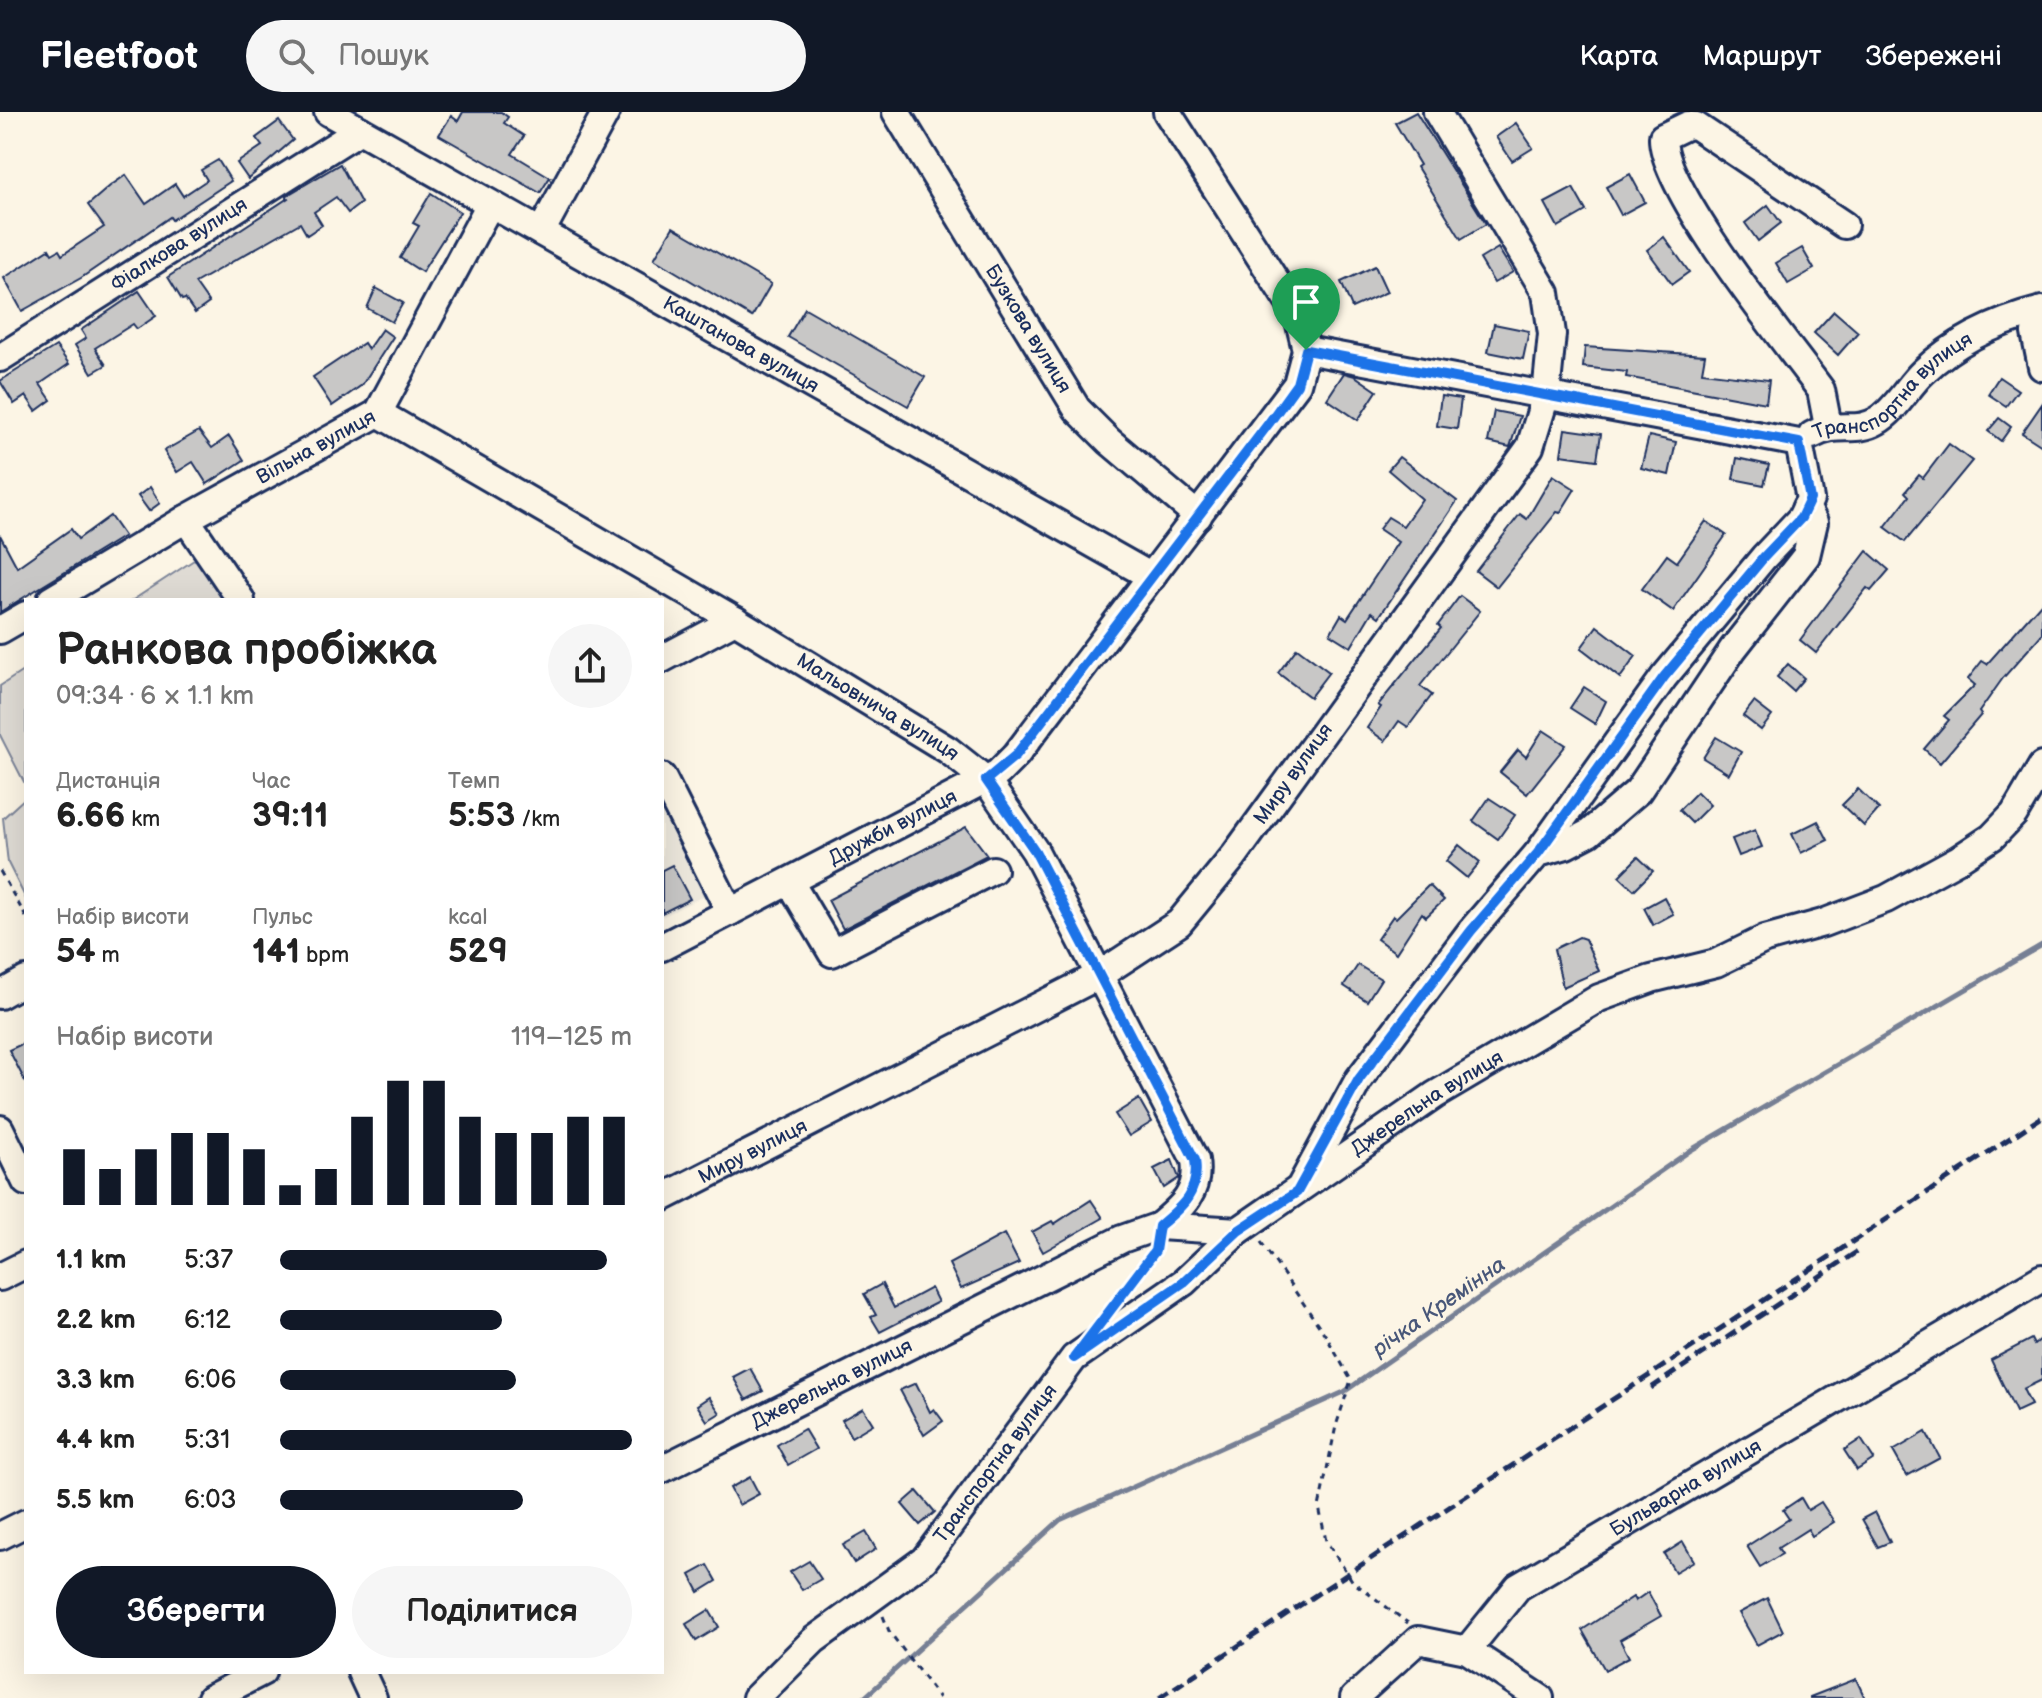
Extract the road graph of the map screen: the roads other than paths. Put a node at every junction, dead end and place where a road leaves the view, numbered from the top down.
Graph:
1 (328, 112) edge
2 (606, 112) edge
3 (896, 112) edge
4 (1167, 112) edge
5 (1437, 112) edge
6 (360, 130) junction
7 (490, 204) junction
8 (1844, 225) dead end
9 (541, 232) junction
10 (2042, 310) edge
11 (2042, 324) edge
12 (1306, 350) junction
13 (0, 358) edge
14 (2042, 367) edge
15 (1546, 395) junction
16 (378, 413) junction
17 (1828, 426) junction
18 (1799, 443) junction
19 (1806, 507) junction
20 (1198, 516) junction
21 (186, 519) junction
22 (1152, 577) junction
23 (54, 598) edge
24 (240, 598) edge
25 (24, 616) edge
26 (735, 620) junction
27 (0, 630) edge
28 (664, 658) edge
29 (2042, 766) edge
30 (986, 780) junction
31 (664, 781) edge
32 (1538, 853) junction
33 (993, 870) dead end
34 (790, 882) junction
35 (730, 912) junction
36 (664, 946) edge
37 (1098, 976) junction
38 (24, 981) edge
39 (0, 995) edge
40 (0, 1129) edge
41 (24, 1178) edge
42 (1297, 1192) junction
43 (664, 1197) edge
44 (1159, 1226) junction
45 (1244, 1227) junction
46 (24, 1265) edge
47 (0, 1277) edge
48 (2042, 1278) edge
49 (664, 1468) edge
50 (24, 1524) edge
51 (0, 1536) edge
52 (1467, 1650) junction
53 (258, 1674) edge
54 (362, 1674) edge
55 (211, 1698) edge
56 (373, 1698) edge
57 (756, 1698) edge
58 (1354, 1698) edge
59 (1540, 1698) edge

1 - 6 street, Каштанова вулиця
2 - 9 street
3 - 20 street, Бузкова вулиця
4 - 12 street
5 - 15 street, Миру вулиця
6 - 7 street, Каштанова вулиця
6 - 13 street, Фіалкова вулиця
7 - 9 street, Каштанова вулиця
7 - 16 street, Вільна вулиця
8 - 17 street
9 - 22 street, Каштанова вулиця
10 - 17 street, Транспортна вулиця
11 - 14 street
12 - 15 street
12 - 20 street, Дружби вулиця
15 - 18 street
15 - 37 street, Миру вулиця
16 - 21 street, Вільна вулиця
16 - 26 street, Мальовнича вулиця
17 - 18 street, Транспортна вулиця
18 - 19 street, Транспортна вулиця
19 - 32 street
19 - 32 street, Транспортна вулиця
20 - 22 street, Дружби вулиця
21 - 23 street, Вільна вулиця
21 - 24 street
22 - 30 street, Дружби вулиця
25 - 27 street
26 - 28 street
26 - 30 street, Мальовнича вулиця
29 - 42 street, Джерельна вулиця
30 - 34 street, Дружби вулиця
30 - 37 street, Мальовнича вулиця
31 - 35 street
32 - 42 street
33 - 34 street
34 - 35 street, Дружби вулиця
35 - 36 street, Дружби вулиця
37 - 43 street, Миру вулиця
37 - 44 street, Мальовнича вулиця
38 - 39 street
40 - 41 street
42 - 45 street, Джерельна вулиця
44 - 45 street, Джерельна вулиця
44 - 49 street, Джерельна вулиця
45 - 57 street, Транспортна вулиця
46 - 47 street
48 - 52 street, Бульварна вулиця
50 - 51 street
52 - 58 street
52 - 59 street
53 - 55 street
54 - 56 street

